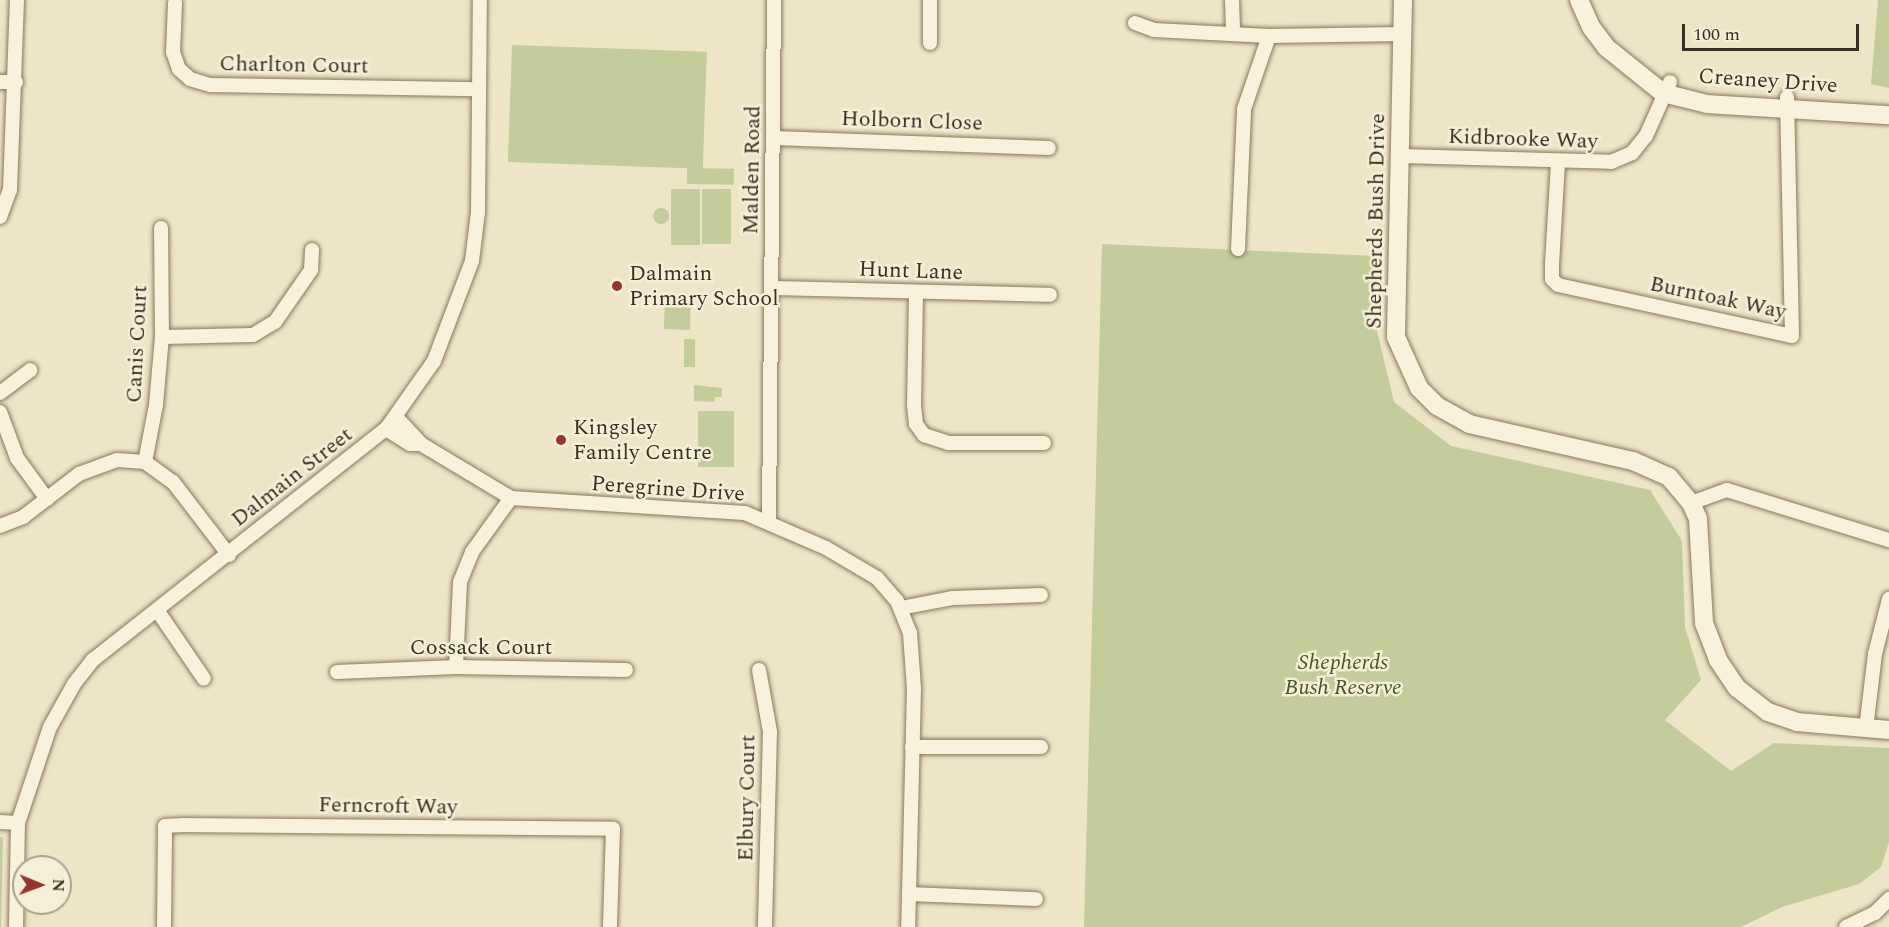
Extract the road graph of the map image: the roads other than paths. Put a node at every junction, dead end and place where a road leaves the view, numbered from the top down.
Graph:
1 (17, 0) edge
2 (480, 0) edge
3 (774, 0) edge
4 (930, 0) edge
5 (1232, 0) edge
6 (1404, 0) edge
7 (1579, 0) edge
8 (1590, 0) edge
9 (176, 3) dead end
10 (1135, 23) dead end
11 (1233, 32) junction
12 (1403, 34) junction
13 (1269, 36) junction
14 (930, 42) dead end
15 (0, 82) edge
16 (16, 82) junction
17 (1666, 88) junction
18 (479, 89) junction
19 (1787, 102) junction
20 (1889, 104) edge
21 (1889, 115) edge
22 (774, 138) junction
23 (1049, 148) dead end
24 (1401, 156) junction
25 (1558, 164) junction
26 (0, 217) edge
27 (161, 228) dead end
28 (1238, 249) dead end
29 (312, 250) dead end
30 (772, 288) junction
31 (916, 293) junction
32 (1050, 295) dead end
33 (162, 337) junction
34 (30, 369) dead end
35 (0, 393) edge
36 (0, 412) edge
37 (397, 418) junction
38 (386, 429) junction
39 (1044, 443) dead end
40 (421, 444) junction
41 (145, 462) junction
42 (511, 498) junction
43 (47, 499) junction
44 (1691, 503) junction
45 (769, 520) junction
46 (0, 526) edge
47 (1889, 540) edge
48 (229, 555) junction
49 (1041, 595) dead end
50 (1889, 599) edge
51 (901, 608) junction
52 (157, 610) junction
53 (456, 667) junction
54 (626, 670) dead end
55 (759, 670) dead end
56 (337, 672) dead end
57 (204, 680) dead end
58 (1866, 729) junction
59 (1889, 730) edge
60 (912, 747) junction
61 (1041, 747) dead end
62 (0, 822) edge
63 (18, 823) junction
64 (909, 894) junction
65 (1036, 899) dead end
66 (1889, 899) edge
67 (1853, 926) edge
68 (16, 927) edge
69 (164, 927) edge
70 (610, 927) edge
71 (765, 927) edge
72 (908, 927) edge

1 - 16 street
2 - 18 street, Dalmain Street
3 - 22 street, Malden Road
4 - 14 street
5 - 11 street
6 - 12 street, Shepherds Bush Drive
7 - 17 street, Creaney Drive
8 - 17 street, Creaney Drive
9 - 18 street, Charlton Court
10 - 11 street
11 - 13 street
12 - 13 street
12 - 24 street, Shepherds Bush Drive
13 - 28 street
15 - 16 street
16 - 26 street
17 - 19 street, Creaney Drive
17 - 25 street, Kidbrooke Way
18 - 37 street, Dalmain Street
19 - 20 street, Creaney Drive
19 - 21 street, Creaney Drive
19 - 25 street, Burntoak Way
22 - 23 street, Holborn Close
22 - 30 street, Malden Road
24 - 25 street, Kidbrooke Way
24 - 44 street, Shepherds Bush Drive
27 - 33 street, Canis Court
29 - 33 street
30 - 31 street, Hunt Lane
30 - 45 street, Malden Road
31 - 32 street, Hunt Lane
31 - 39 street
33 - 41 street, Canis Court
34 - 35 street
36 - 43 street
37 - 38 street, Dalmain Street
37 - 40 street, Peregrine Drive
38 - 40 street, Peregrine Drive
38 - 48 street, Dalmain Street
40 - 42 street, Peregrine Drive
41 - 43 street
41 - 48 street
42 - 45 street, Peregrine Drive
42 - 53 street
43 - 46 street
44 - 47 street
44 - 58 street, Shepherds Bush Drive
45 - 51 street, Peregrine Drive
48 - 52 street, Dalmain Street
49 - 51 street
50 - 58 street
51 - 60 street, Peregrine Drive
52 - 57 street
52 - 63 street, Dalmain Street
53 - 54 street, Cossack Court
53 - 56 street, Cossack Court
55 - 71 street, Elbury Court
58 - 59 street, Shepherds Bush Drive
60 - 61 street
60 - 64 street, Peregrine Drive
62 - 63 street
63 - 68 street, Dalmain Street
64 - 65 street
64 - 72 street, Peregrine Drive
66 - 67 street
69 - 70 street, Ferncroft Way

